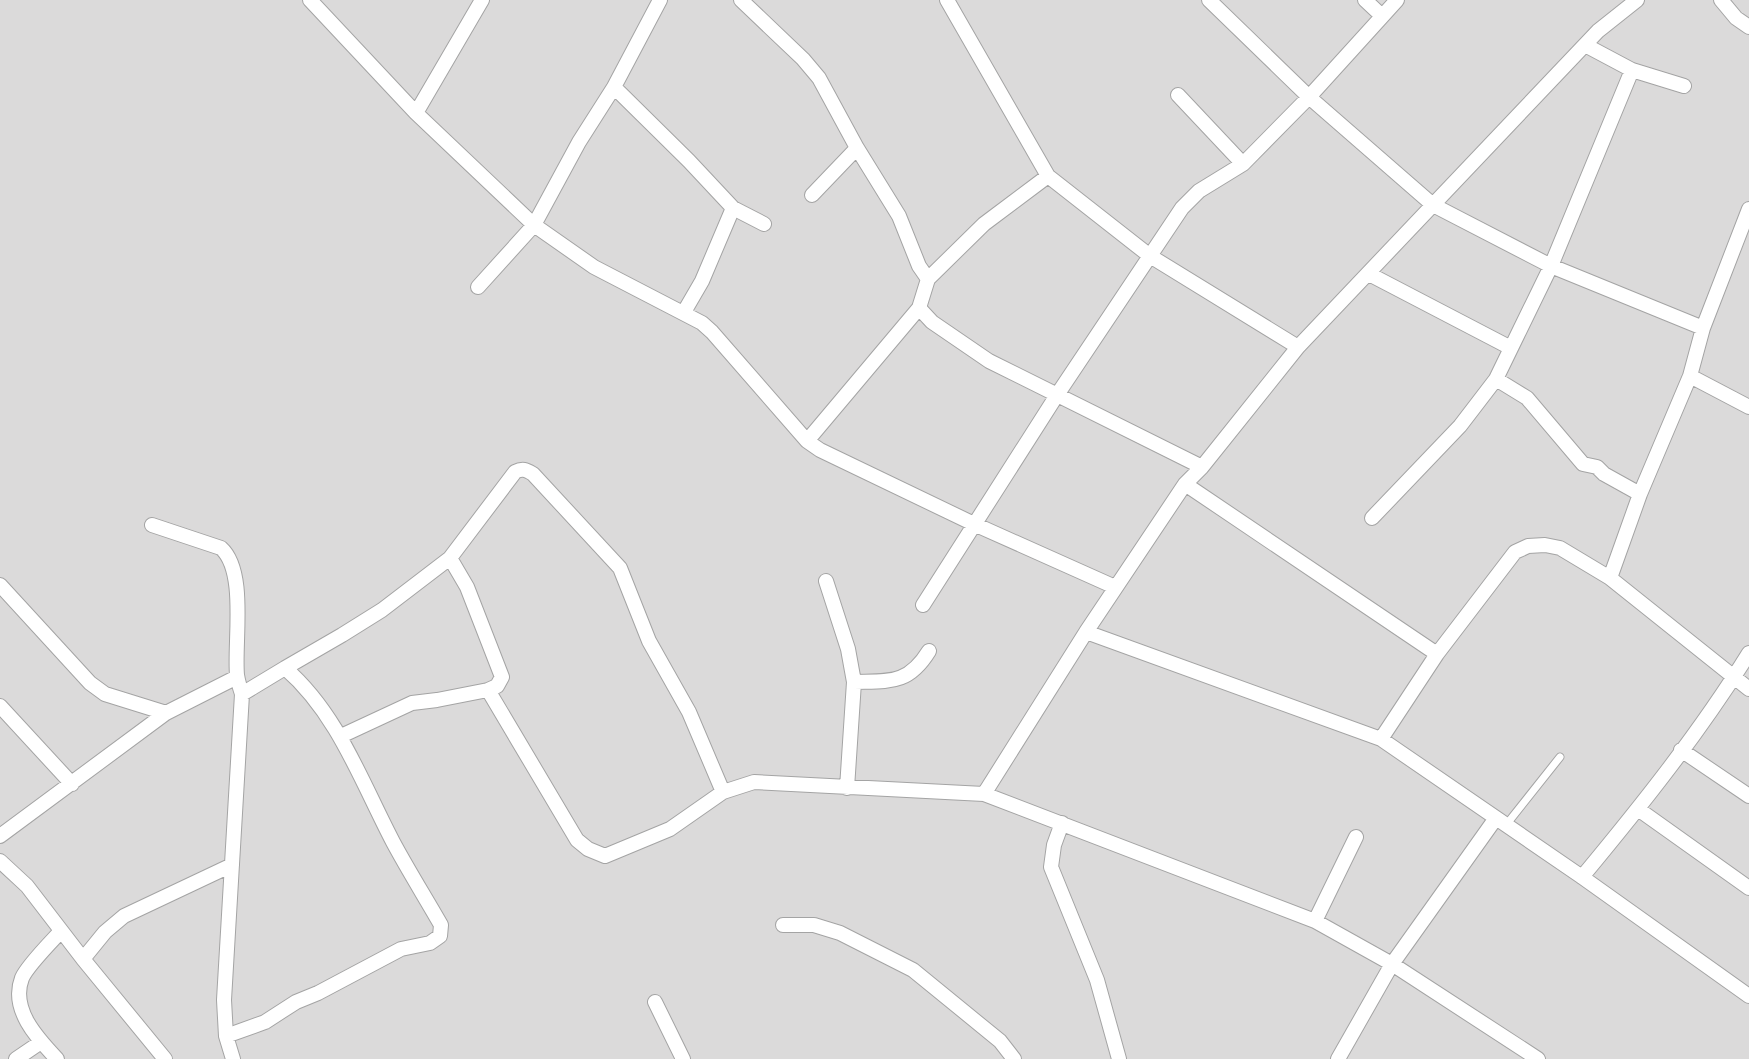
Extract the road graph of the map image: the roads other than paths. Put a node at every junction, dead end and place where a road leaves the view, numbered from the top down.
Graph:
1 (310, 0) edge
2 (482, 0) edge
3 (660, 0) edge
4 (741, 0) edge
5 (947, 0) edge
6 (1209, 0) edge
7 (1365, 0) edge
8 (1397, 0) edge
9 (1721, 0) edge
10 (1632, 2) edge
11 (1382, 16) junction
12 (1749, 27) edge
13 (1585, 45) junction
14 (1632, 70) junction
15 (614, 87) junction
16 (1684, 87) dead end
17 (1178, 95) dead end
18 (1309, 97) junction
19 (416, 113) junction
20 (856, 148) junction
21 (1243, 164) junction
22 (1048, 176) junction
23 (812, 195) dead end
24 (1433, 205) junction
25 (733, 208) junction
26 (1748, 213) edge
27 (764, 224) dead end
28 (534, 225) junction
29 (1150, 256) junction
30 (1551, 266) junction
31 (1369, 274) junction
32 (928, 279) junction
33 (478, 287) dead end
34 (919, 308) junction
35 (684, 312) junction
36 (1703, 328) junction
37 (1298, 347) junction
38 (1511, 348) junction
39 (1690, 376) junction
40 (1496, 379) junction
41 (1057, 395) junction
42 (1749, 407) edge
43 (807, 441) junction
44 (1202, 467) junction
45 (1185, 484) junction
46 (1640, 494) junction
47 (1372, 518) dead end
48 (974, 524) junction
49 (152, 525) dead end
50 (450, 558) junction
51 (1610, 578) junction
52 (826, 581) dead end
53 (0, 585) edge
54 (1115, 587) junction
55 (923, 605) dead end
56 (1086, 632) junction
57 (929, 651) dead end
58 (1749, 653) edge
59 (1437, 654) junction
60 (285, 668) junction
61 (237, 677) junction
62 (1733, 678) junction
63 (854, 682) junction
64 (1749, 689) edge
65 (488, 690) junction
66 (242, 693) junction
67 (0, 706) edge
68 (166, 713) junction
69 (341, 736) junction
70 (1381, 740) junction
71 (1681, 750) junction
72 (1560, 757) dead end
73 (72, 784) junction
74 (847, 788) junction
75 (723, 792) junction
76 (984, 794) junction
77 (1749, 796) edge
78 (1638, 809) junction
79 (1501, 822) junction
80 (1062, 823) junction
81 (0, 836) edge
82 (1356, 837) dead end
83 (0, 861) edge
84 (232, 865) junction
85 (1582, 877) junction
86 (1749, 888) edge
87 (1314, 921) junction
88 (783, 925) dead end
89 (61, 931) junction
90 (83, 959) junction
91 (1392, 964) junction
92 (1749, 996) edge
93 (655, 1002) dead end
94 (226, 1036) junction
95 (42, 1042) junction
96 (16, 1059) edge
97 (57, 1059) edge
98 (165, 1059) edge
99 (233, 1059) edge
100 (682, 1059) edge
101 (1014, 1059) edge
102 (1119, 1059) edge
103 (1338, 1059) edge
104 (1538, 1059) edge

1 - 19 street
2 - 19 street
3 - 15 street
4 - 20 street
5 - 22 street
6 - 18 street
7 - 11 street
8 - 11 street
9 - 12 street
10 - 13 street
11 - 18 street
13 - 14 street
13 - 24 street
14 - 16 street
14 - 30 street
15 - 25 street
15 - 28 street
17 - 21 street
18 - 21 street
18 - 24 street
19 - 28 street
20 - 23 street
20 - 32 street
21 - 29 street
22 - 29 street
22 - 32 street
24 - 30 street
24 - 31 street
25 - 27 street
25 - 35 street
26 - 36 street
28 - 33 street
28 - 35 street
29 - 37 street
29 - 41 street
30 - 36 street
30 - 38 street
31 - 37 street
31 - 38 street
32 - 34 street
34 - 41 street
34 - 43 street
35 - 43 street
36 - 39 street
37 - 44 street
38 - 40 street
39 - 42 street
39 - 46 street
40 - 46 street
40 - 47 street
41 - 44 street
41 - 48 street
43 - 48 street
44 - 45 street
45 - 54 street
45 - 59 street
46 - 51 street
48 - 54 street
48 - 55 street
49 - 61 street
50 - 60 street
50 - 65 street
50 - 75 street
51 - 59 street
51 - 62 street
52 - 63 street
53 - 68 street
54 - 56 street
56 - 70 street
56 - 76 street
57 - 63 street
58 - 62 street
59 - 70 street
60 - 66 street
60 - 69 street
61 - 66 street
61 - 68 street
62 - 64 street
62 - 71 street
63 - 74 street
65 - 69 street
65 - 75 street
66 - 84 street
67 - 73 street
68 - 73 street
69 - 94 street
70 - 79 street
71 - 77 street
71 - 78 street
72 - 79 lane
73 - 81 street
74 - 75 street
74 - 76 street
76 - 80 street
78 - 85 street
78 - 86 street
79 - 85 street
79 - 91 street
80 - 87 street
80 - 102 street
82 - 87 street
83 - 89 street
84 - 90 street
84 - 94 street
85 - 92 street
87 - 91 street
88 - 101 street
89 - 90 street
89 - 95 street
90 - 98 street
91 - 103 street
91 - 104 street
93 - 100 street
94 - 99 street
95 - 96 street
95 - 97 street

